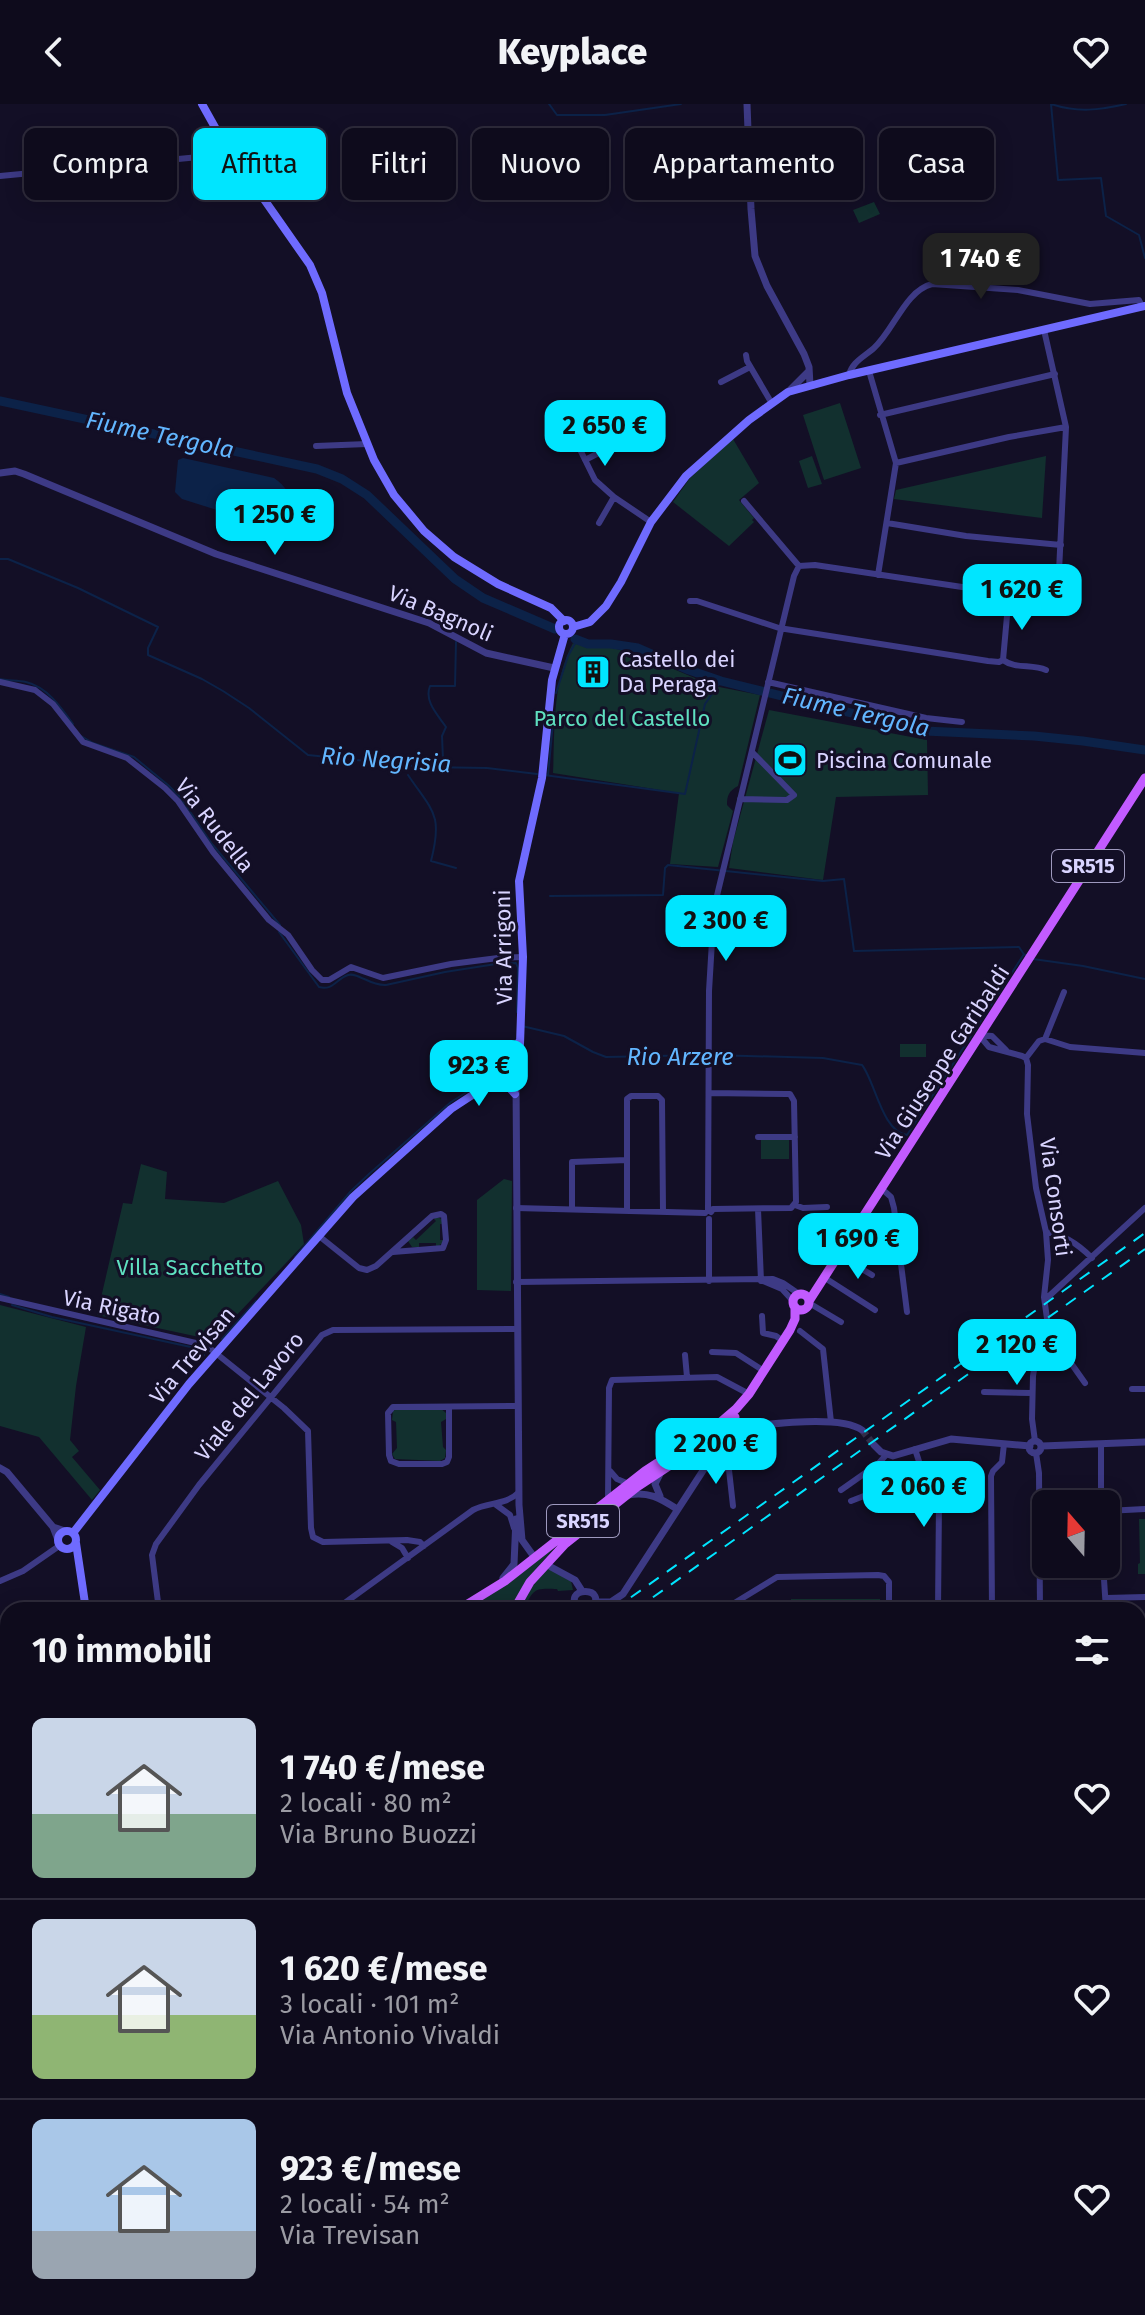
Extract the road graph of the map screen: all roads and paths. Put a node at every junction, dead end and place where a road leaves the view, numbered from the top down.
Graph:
1 (202, 104) edge
2 (747, 104) edge
3 (216, 128) edge
4 (193, 158) edge
5 (0, 176) edge
6 (265, 200) edge
7 (1144, 306) edge
8 (1044, 330) junction
9 (746, 355) dead end
10 (750, 367) junction
11 (809, 370) junction
12 (869, 371) junction
13 (1055, 374) junction
14 (849, 375) junction
15 (721, 382) dead end
16 (810, 385) junction
17 (788, 392) junction
18 (771, 402) junction
19 (562, 413) dead end
20 (880, 415) junction
21 (1066, 427) junction
22 (636, 434) dead end
23 (367, 444) junction
24 (316, 446) dead end
25 (585, 460) junction
26 (896, 463) junction
27 (0, 465) edge
28 (4, 472) edge
29 (614, 497) junction
30 (744, 501) dead end
31 (651, 522) junction
32 (599, 523) dead end
33 (887, 523) junction
34 (1061, 545) junction
35 (799, 566) junction
36 (878, 575) junction
37 (1009, 594) junction
38 (690, 601) dead end
39 (781, 628) junction
40 (569, 631) junction
41 (1003, 660) junction
42 (554, 668) junction
43 (1046, 670) dead end
44 (0, 682) edge
45 (768, 685) junction
46 (962, 722) dead end
47 (752, 752) junction
48 (1145, 778) edge
49 (740, 799) junction
50 (523, 957) junction
51 (1064, 992) dead end
52 (992, 1016) junction
53 (521, 1031) junction
54 (979, 1035) junction
55 (992, 1036) junction
56 (1045, 1039) junction
57 (989, 1047) junction
58 (1006, 1050) junction
59 (1145, 1053) edge
60 (968, 1055) junction
61 (1026, 1058) junction
62 (502, 1079) junction
63 (516, 1080) junction
64 (709, 1093) junction
65 (515, 1094) junction
66 (758, 1137) dead end
67 (795, 1137) junction
68 (627, 1160) junction
69 (882, 1189) junction
70 (795, 1205) junction
71 (827, 1207) dead end
72 (516, 1208) junction
73 (1145, 1208) edge
74 (572, 1209) junction
75 (758, 1209) junction
76 (627, 1210) junction
77 (663, 1211) junction
78 (708, 1214) junction
79 (1046, 1232) junction
80 (319, 1236) junction
81 (393, 1252) junction
82 (840, 1256) junction
83 (1092, 1258) junction
84 (872, 1275) dead end
85 (825, 1278) junction
86 (709, 1281) junction
87 (762, 1281) junction
88 (516, 1282) junction
89 (1048, 1297) dead end
90 (0, 1298) edge
91 (802, 1301) junction
92 (875, 1310) dead end
93 (907, 1312) dead end
94 (762, 1316) dead end
95 (841, 1322) dead end
96 (516, 1329) junction
97 (798, 1329) junction
98 (1046, 1340) junction
99 (783, 1341) junction
100 (216, 1352) junction
101 (712, 1352) dead end
102 (685, 1355) dead end
103 (764, 1371) junction
104 (687, 1377) junction
105 (1085, 1383) dead end
106 (1132, 1389) dead end
107 (1145, 1389) edge
108 (984, 1392) dead end
109 (1032, 1393) junction
110 (749, 1394) junction
111 (271, 1397) junction
112 (517, 1406) junction
113 (449, 1407) junction
114 (737, 1412) junction
115 (831, 1422) junction
116 (862, 1430) tunnel mouth
117 (1145, 1442) edge
118 (1004, 1444) junction
119 (1101, 1444) junction
120 (874, 1445) tunnel mouth
121 (1036, 1447) junction
122 (915, 1449) junction
123 (886, 1455) junction
124 (710, 1458) junction
125 (878, 1464) junction
126 (0, 1468) edge
127 (609, 1468) junction
128 (661, 1471) junction
129 (629, 1484) junction
130 (841, 1490) dead end
131 (1101, 1490) edge
132 (518, 1493) junction
133 (625, 1496) junction
134 (661, 1498) junction
135 (608, 1500) junction
136 (851, 1501) dead end
137 (495, 1504) junction
138 (519, 1505) junction
139 (733, 1506) dead end
140 (677, 1509) junction
141 (1145, 1509) edge
142 (1120, 1510) edge
143 (53, 1527) junction
144 (515, 1531) junction
145 (72, 1536) junction
146 (392, 1542) junction
147 (62, 1545) junction
148 (424, 1546) junction
149 (532, 1554) dead end
150 (77, 1558) junction
151 (408, 1558) junction
152 (551, 1567) dead end
153 (1105, 1578) edge
154 (0, 1581) edge
155 (582, 1591) junction
156 (484, 1594) junction
157 (1145, 1597) edge
158 (1106, 1598) junction
159 (85, 1602) edge
160 (158, 1602) edge
161 (346, 1602) edge
162 (471, 1602) edge
163 (519, 1602) edge
164 (576, 1602) edge
165 (595, 1602) joint
166 (736, 1602) edge
167 (889, 1602) edge
168 (938, 1602) edge
169 (992, 1602) edge
170 (1040, 1602) edge
171 (1106, 1602) edge

1 - 3 main road
2 - 11 street
4 - 5 street
6 - 23 main road
7 - 8 main road
7 - 14 street
8 - 12 main road
8 - 13 street
9 - 10 street
10 - 15 street
10 - 18 street
11 - 16 street
11 - 17 street
12 - 14 main road
12 - 20 street
13 - 20 street
13 - 21 street
14 - 16 main road
16 - 17 main road
17 - 18 main road
18 - 31 main road
19 - 25 street
20 - 26 street
21 - 26 street
21 - 34 street
22 - 25 street
23 - 24 street
23 - 40 main road
25 - 29 street
26 - 33 street
27 - 28 street
28 - 42 street, Via Bagnoli
29 - 31 street
29 - 32 street
30 - 35 street
31 - 40 main road
33 - 34 street
33 - 36 street
34 - 37 street
35 - 36 street
35 - 39 street
36 - 37 street
37 - 41 street
38 - 39 street
39 - 41 street
39 - 45 street
40 - 42 main road, Via Arrigoni
41 - 43 street
42 - 50 main road, Via Arrigoni
44 - 50 street, Via Rudella
45 - 46 street
45 - 47 street
47 - 49 street
47 - 49 street
48 - 52 main road, Via Giuseppe Garibaldi / SR515
49 - 64 street
50 - 53 main road, Via Arrigoni
51 - 56 street
52 - 54 main road, Via Giuseppe Garibaldi / SR515
52 - 55 street
53 - 62 main road, Via Trevisan
53 - 63 main road, Via Arrigoni
54 - 55 street
54 - 57 street
54 - 60 main road, Via Giuseppe Garibaldi / SR515
55 - 58 street
56 - 59 street
56 - 61 street
57 - 58 street
57 - 60 street
58 - 61 street
60 - 69 main road, Via Giuseppe Garibaldi / SR515
61 - 79 street, Via Consorti
62 - 63 main road
62 - 65 main road
62 - 80 main road, Via Trevisan
63 - 65 street, Via Arrigoni
64 - 67 street
64 - 78 street
65 - 72 street, Via Arrigoni
66 - 67 street
67 - 70 street
68 - 74 street
68 - 76 street
68 - 77 street
69 - 82 main road, Via Giuseppe Garibaldi / SR515
69 - 93 street, Via Giuseppe Garibaldi
70 - 71 street
70 - 75 street
72 - 74 street
72 - 88 street, Via Arrigoni
73 - 83 street
74 - 76 street
75 - 78 street
75 - 87 street
76 - 77 street
77 - 78 street
78 - 86 street
79 - 83 street
79 - 98 street, Via Consorti
80 - 81 street
80 - 100 main road, Via Trevisan
81 - 81 street
82 - 84 street
82 - 85 main road, Via Giuseppe Garibaldi / SR515
83 - 89 street
85 - 91 main road, Via Giuseppe Garibaldi / SR515
85 - 92 street
86 - 87 street
86 - 88 street
87 - 91 street
88 - 96 street, Via Arrigoni
90 - 100 street, Via Rigato
91 - 95 street
91 - 97 main road, Via Giuseppe Garibaldi / SR515
91 - 99 main road, Via Giuseppe Garibaldi / SR515
94 - 99 street
96 - 111 street, Viale del Lavoro
96 - 112 street, Via Arrigoni
97 - 114 main road, Via Giuseppe Garibaldi / SR515
97 - 115 street
98 - 105 street
98 - 109 street, Via Consorti
99 - 103 main road, Via Giuseppe Garibaldi / SR515
100 - 111 street
100 - 145 main road, Via Trevisan
101 - 103 street
102 - 104 street
103 - 110 main road, Via Giuseppe Garibaldi / SR515
104 - 110 street
104 - 127 street
106 - 107 street
108 - 109 street
109 - 121 street, Via Consorti
110 - 114 main road, Via Giuseppe Garibaldi / SR515
111 - 146 street
111 - 160 street, Viale del Lavoro
112 - 113 street
112 - 132 street, Via Arrigoni
113 - 113 street
114 - 128 main road, SR515
114 - 129 main road, SR515
115 - 116 street
115 - 124 street
117 - 119 street
118 - 121 street
118 - 122 street
118 - 169 street
119 - 121 street
119 - 131 street
120 - 123 street
121 - 170 street, Via Consorti
122 - 123 street
122 - 168 street
123 - 125 street
124 - 139 street
124 - 140 street
125 - 130 street
125 - 136 street
126 - 143 street
127 - 129 street
127 - 135 street
128 - 133 main road, SR515
128 - 134 street
129 - 135 main road, SR515
132 - 137 street
132 - 138 street, Via Arrigoni
133 - 134 street
133 - 163 main road, SR515
134 - 140 street
135 - 156 main road, SR515
137 - 144 street
137 - 148 street
138 - 144 street, Via Arrigoni
138 - 149 street, Via Arrigoni
140 - 165 street
141 - 142 street
143 - 145 street
143 - 147 street
144 - 156 street, Via Arrigoni
145 - 147 main road
145 - 147 main road
145 - 150 main road
146 - 148 street
146 - 151 street
147 - 150 main road
147 - 154 street
148 - 151 street
150 - 159 main road
151 - 161 street
152 - 155 street
153 - 158 street
155 - 164 street
155 - 165 street
156 - 162 main road, SR515
157 - 158 street
158 - 171 street
166 - 167 street

